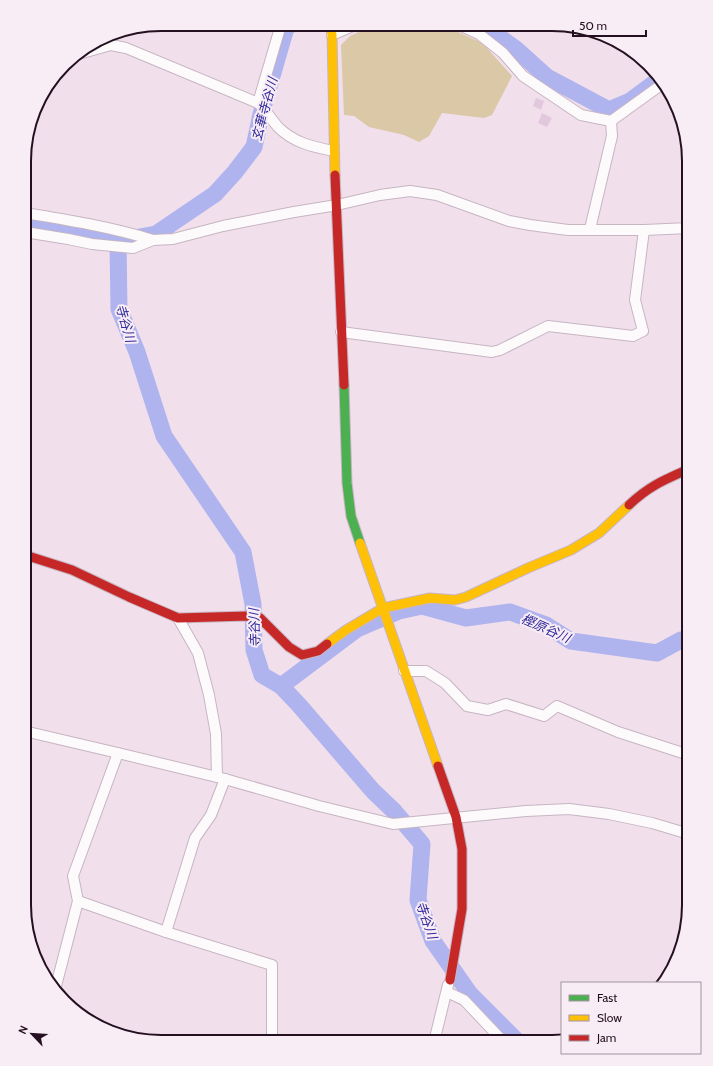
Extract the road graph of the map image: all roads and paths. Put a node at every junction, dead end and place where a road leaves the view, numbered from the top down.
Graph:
1 (279, 31) edge
2 (331, 31) edge
3 (341, 31) edge
4 (472, 31) edge
5 (332, 35) junction
6 (99, 46) edge
7 (658, 87) edge
8 (258, 103) junction
9 (611, 122) junction
10 (334, 151) junction
11 (337, 205) junction
12 (31, 214) edge
13 (682, 228) edge
14 (590, 229) junction
15 (644, 230) junction
16 (31, 233) edge
17 (152, 240) junction
18 (342, 332) junction
19 (682, 471) edge
20 (31, 557) edge
21 (383, 608) junction
22 (178, 618) junction
23 (404, 671) junction
24 (31, 733) edge
25 (118, 753) junction
26 (682, 753) edge
27 (221, 778) junction
28 (456, 817) junction
29 (682, 832) edge
30 (78, 901) junction
31 (166, 932) junction
32 (450, 980) joint
33 (57, 982) edge
34 (446, 992) junction
35 (272, 1035) edge
36 (436, 1035) edge
37 (497, 1035) edge

1 - 8 street
2 - 5 street
3 - 5 street
4 - 9 street
5 - 10 street
6 - 8 street
7 - 9 street
8 - 10 street
9 - 14 street
10 - 11 street
11 - 14 street
11 - 17 street
11 - 18 street
12 - 17 street
13 - 15 street
14 - 15 street
15 - 18 street
16 - 17 street
18 - 21 street
19 - 21 street
20 - 22 street
21 - 22 street
21 - 23 street
22 - 27 street
23 - 26 street
23 - 28 street
24 - 25 street
25 - 27 street
25 - 30 street
27 - 28 street
27 - 31 street
28 - 29 street
28 - 32 street
30 - 31 street
30 - 33 street
31 - 35 street
32 - 34 street
34 - 36 street
34 - 37 street

